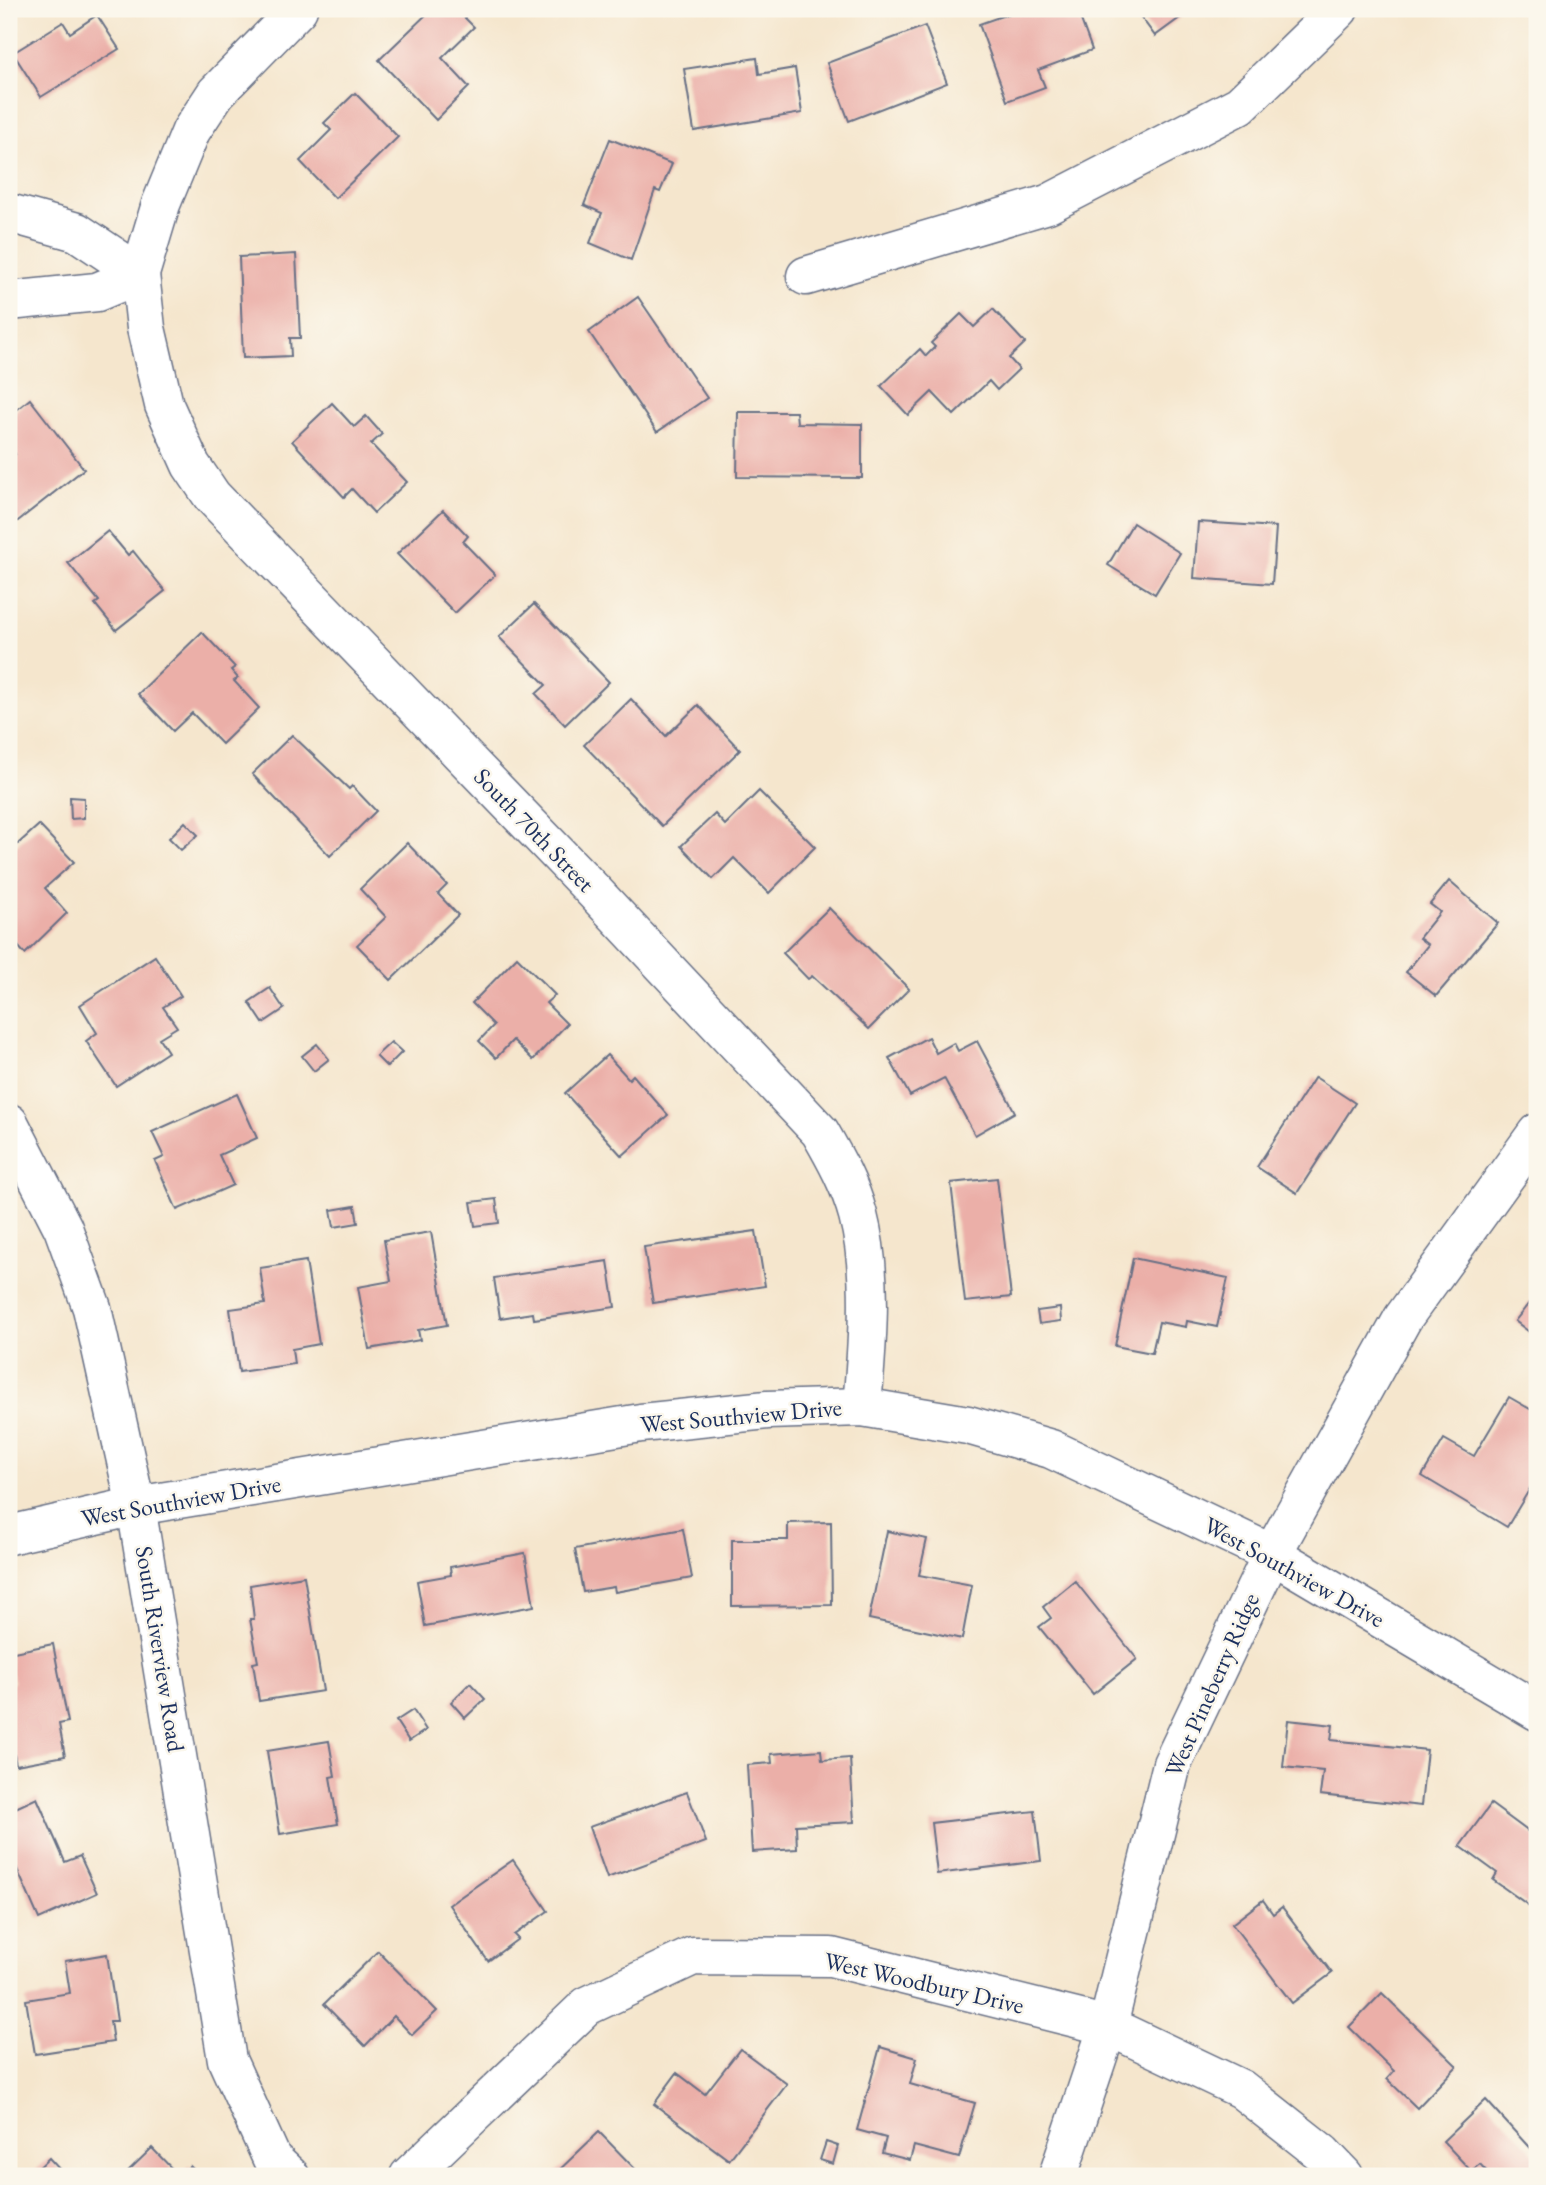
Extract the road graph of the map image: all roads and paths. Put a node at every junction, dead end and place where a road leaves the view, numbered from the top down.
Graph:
1 (298, 9) edge
2 (1339, 9) edge
3 (9, 213) edge
4 (140, 274) junction
5 (806, 276) dead end
6 (9, 301) edge
7 (9, 1123) edge
8 (1537, 1133) edge
9 (862, 1407) junction
10 (136, 1506) junction
11 (9, 1535) edge
12 (1272, 1554) junction
13 (1537, 1711) edge
14 (1108, 2026) junction
15 (290, 2176) edge
16 (410, 2176) edge
17 (1058, 2176) edge
18 (1344, 2176) edge

1 - 4 street
2 - 5 street
3 - 4 street
4 - 6 street
4 - 9 street, South 70th Street
7 - 10 street, South Riverview Road
8 - 12 street, West Pineberry Ridge
9 - 10 street, West Southview Drive
9 - 12 street, West Southview Drive
10 - 11 street, West Southview Drive
10 - 15 street, South Riverview Road
12 - 13 street, West Southview Drive
12 - 14 street, West Pineberry Ridge
14 - 16 street, West Woodbury Drive
14 - 17 street, West Pineberry Ridge
14 - 18 street, West Woodbury Drive

